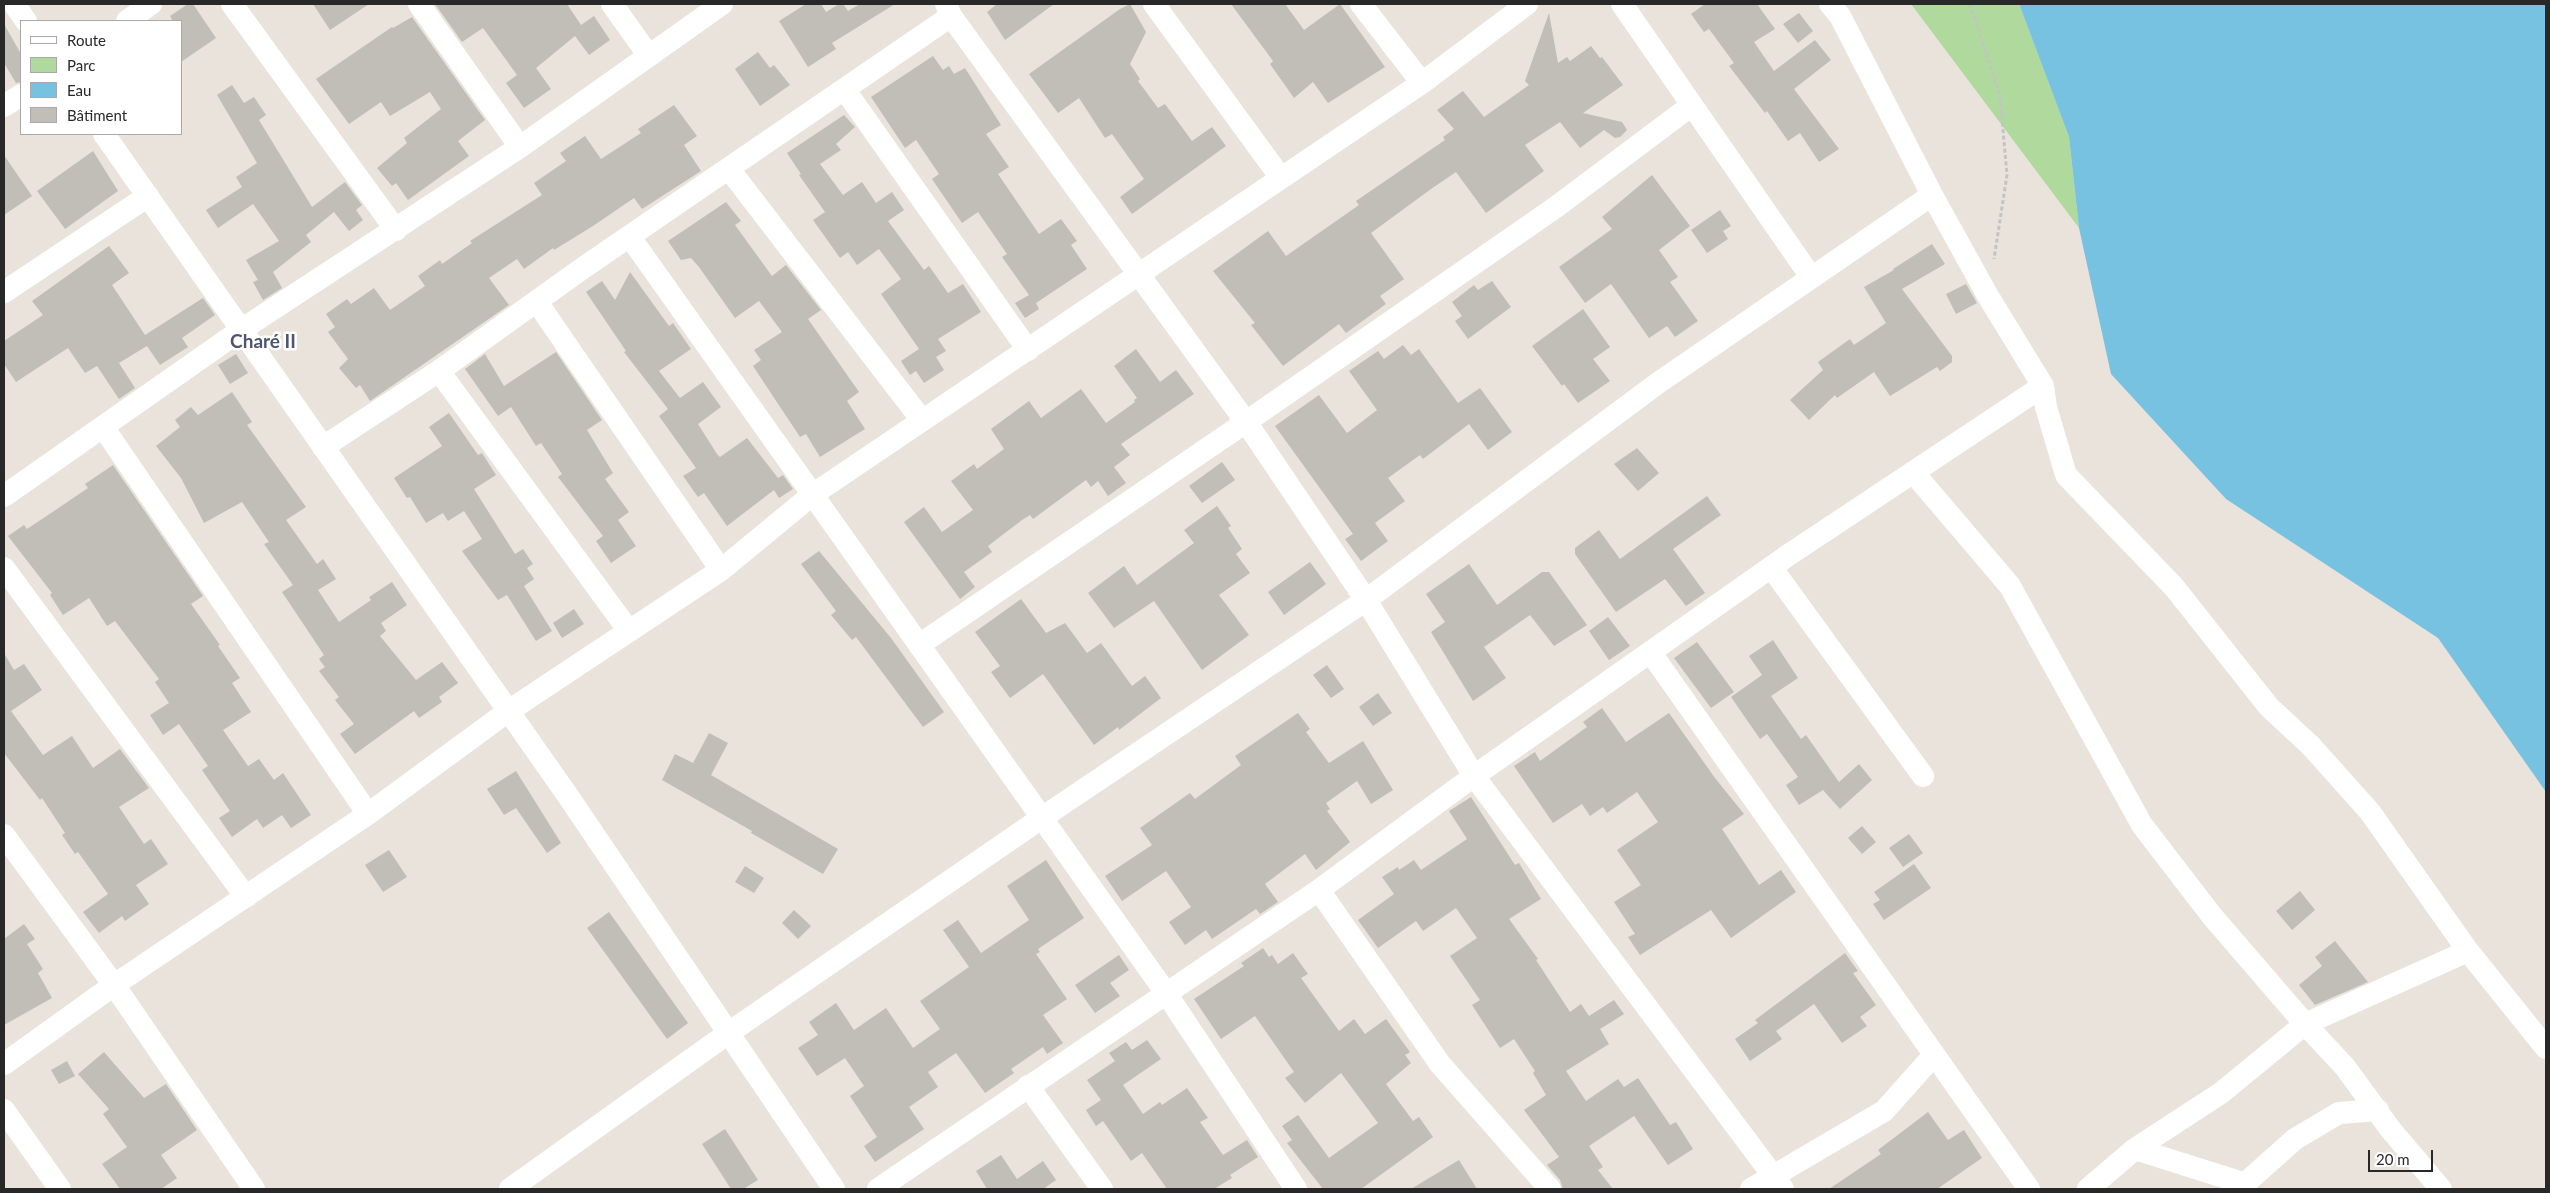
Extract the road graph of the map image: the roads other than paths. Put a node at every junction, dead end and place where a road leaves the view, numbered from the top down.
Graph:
1 (14, 4) edge
2 (151, 4) edge
3 (232, 4) edge
4 (419, 4) edge
5 (612, 4) edge
6 (722, 4) edge
7 (1154, 4) edge
8 (1361, 4) edge
9 (1527, 4) edge
10 (1622, 4) edge
11 (1830, 4) edge
12 (948, 10) edge
13 (25, 20) edge
14 (128, 20) edge
15 (649, 56) junction
16 (1422, 83) junction
17 (845, 90) junction
18 (20, 95) edge
19 (1692, 105) junction
20 (4, 106) edge
21 (105, 135) edge
22 (520, 147) junction
23 (729, 169) junction
24 (1282, 178) junction
25 (1932, 195) junction
26 (148, 196) junction
27 (396, 230) junction
28 (630, 237) junction
29 (1138, 274) junction
30 (1810, 277) junction
31 (4, 292) edge
32 (537, 302) junction
33 (241, 330) junction
34 (1028, 350) junction
35 (439, 371) junction
36 (2043, 386) junction
37 (921, 419) junction
38 (1246, 422) junction
39 (103, 426) junction
40 (323, 447) junction
41 (1913, 472) junction
42 (812, 494) junction
43 (4, 496) edge
44 (1771, 567) junction
45 (4, 568) edge
46 (721, 570) junction
47 (1366, 600) junction
48 (629, 631) junction
49 (919, 645) junction
50 (1651, 653) junction
51 (507, 712) junction
52 (1474, 776) junction
53 (1923, 776) dead end
54 (368, 814) junction
55 (1043, 817) junction
56 (4, 835) edge
57 (1319, 890) junction
58 (246, 897) junction
59 (2468, 951) junction
60 (114, 985) junction
61 (1166, 993) junction
62 (2305, 1024) junction
63 (727, 1034) junction
64 (2546, 1048) edge
65 (1933, 1056) junction
66 (4, 1064) edge
67 (1028, 1086) junction
68 (4, 1110) edge
69 (2378, 1110) junction
70 (2135, 1149) junction
71 (1779, 1183) edge
72 (2242, 1187) edge
73 (60, 1189) edge
74 (254, 1189) edge
75 (510, 1189) edge
76 (834, 1189) edge
77 (878, 1189) edge
78 (1102, 1189) edge
79 (1296, 1189) edge
80 (1550, 1189) edge
81 (1752, 1189) edge
82 (2029, 1189) edge
83 (2088, 1189) edge
84 (2442, 1189) edge

1 - 13 street
2 - 14 street
3 - 27 street
4 - 22 street
5 - 15 street
6 - 15 street
7 - 24 street
8 - 16 street
9 - 16 street
10 - 19 street
11 - 25 street
12 - 17 street
12 - 29 street
15 - 22 street
16 - 24 street
17 - 23 street
17 - 34 street
18 - 20 street
19 - 30 street
19 - 38 street
21 - 26 street
22 - 27 street
23 - 28 street
23 - 37 street
24 - 29 street
25 - 30 street
25 - 36 street
26 - 31 street
26 - 33 street
27 - 33 street
28 - 32 street
28 - 42 street
29 - 34 street
29 - 38 street
30 - 47 street
32 - 35 street
32 - 46 street
33 - 39 street
33 - 40 street
34 - 37 street
35 - 40 street
35 - 48 street
36 - 41 street
36 - 59 street
37 - 42 street
38 - 47 street
38 - 49 street
39 - 43 street
39 - 54 street
40 - 51 street
41 - 44 street
41 - 62 street
42 - 46 street
42 - 49 street
44 - 50 street
44 - 53 street
45 - 58 street
46 - 48 street
47 - 52 street
47 - 55 street
48 - 51 street
49 - 55 street
50 - 52 street
50 - 65 street
51 - 54 street
51 - 63 street
52 - 57 street
52 - 71 street
54 - 58 street
55 - 61 street
55 - 63 street
56 - 60 street
57 - 61 street
57 - 80 street
58 - 60 street
59 - 62 street
59 - 64 street
60 - 66 street
60 - 74 street
61 - 67 street
61 - 79 street
62 - 69 street
62 - 70 street
63 - 75 street
63 - 76 street
65 - 71 street
65 - 82 street
67 - 77 street
67 - 78 street
68 - 73 street
69 - 72 street
69 - 84 street
70 - 72 street
70 - 83 street
71 - 81 street

